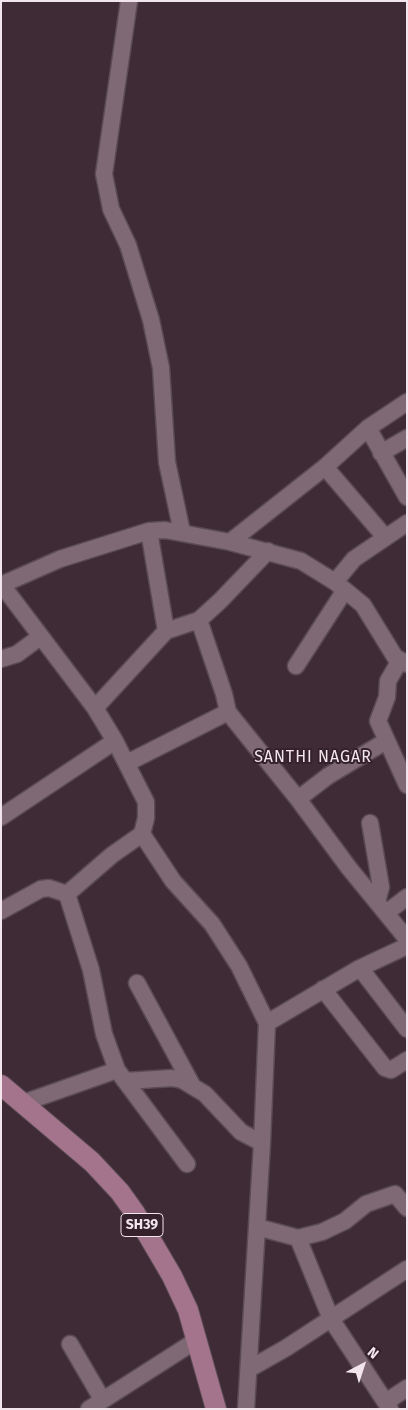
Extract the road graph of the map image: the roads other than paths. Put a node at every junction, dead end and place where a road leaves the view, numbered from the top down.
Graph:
1 (129, 1) edge
2 (407, 402) edge
3 (368, 428) junction
4 (407, 438) edge
5 (381, 453) junction
6 (327, 460) junction
7 (406, 496) edge
8 (407, 523) edge
9 (149, 530) junction
10 (182, 532) junction
11 (384, 537) junction
12 (230, 542) junction
13 (268, 551) junction
14 (2, 585) edge
15 (340, 586) junction
16 (199, 620) junction
17 (166, 631) junction
18 (40, 637) junction
19 (1, 659) edge
20 (403, 663) edge
21 (296, 666) dead end
22 (95, 708) junction
23 (228, 712) junction
24 (386, 740) junction
25 (115, 741) junction
26 (127, 763) junction
27 (407, 785) edge
28 (298, 799) junction
29 (1, 817) edge
30 (370, 823) dead end
31 (142, 834) junction
32 (67, 894) junction
33 (407, 897) edge
34 (381, 908) junction
35 (1, 911) edge
36 (407, 940) edge
37 (407, 946) edge
38 (360, 968) junction
39 (137, 983) dead end
40 (323, 989) junction
41 (266, 1023) junction
42 (407, 1029) edge
43 (407, 1060) edge
44 (121, 1076) junction
45 (1, 1085) edge
46 (192, 1085) junction
47 (1, 1096) edge
48 (23, 1103) junction
49 (262, 1143) junction
50 (188, 1164) dead end
51 (407, 1208) edge
52 (257, 1227) junction
53 (298, 1238) junction
54 (407, 1269) edge
55 (331, 1319) junction
56 (70, 1344) dead end
57 (189, 1344) junction
58 (249, 1369) junction
59 (407, 1388) edge
60 (96, 1404) edge
61 (388, 1405) edge
62 (206, 1409) edge
63 (216, 1409) edge
64 (246, 1409) edge

1 - 10 street
2 - 3 street
3 - 5 street
3 - 6 street
4 - 5 street
5 - 7 street
6 - 11 street
6 - 12 street
8 - 11 street
9 - 10 street
9 - 14 street
9 - 17 street
10 - 12 street
11 - 15 street
12 - 13 street
13 - 15 street
13 - 16 street
14 - 18 street
15 - 20 street
15 - 21 street
16 - 17 street
16 - 23 street
17 - 22 street
18 - 19 street
18 - 22 street
20 - 24 street
22 - 25 street
23 - 26 street
23 - 28 street
24 - 27 street
24 - 28 street
25 - 26 street
25 - 29 street
26 - 31 street
28 - 34 street
30 - 34 street
31 - 32 street
31 - 41 street
32 - 35 street
32 - 44 street
33 - 34 street
34 - 36 street
37 - 38 street
38 - 40 street
38 - 42 street
39 - 46 street
40 - 41 street
40 - 43 street
41 - 49 street
44 - 46 street
44 - 48 street
44 - 50 street
45 - 48 main road, SH39
46 - 49 street
47 - 57 main road, SH39
48 - 63 main road, SH39
49 - 52 street
51 - 53 street
52 - 53 street
52 - 58 street
53 - 55 street
54 - 55 street
55 - 58 street
55 - 61 street
56 - 60 street
57 - 60 street
57 - 62 main road, SH39
58 - 64 street
59 - 61 street

